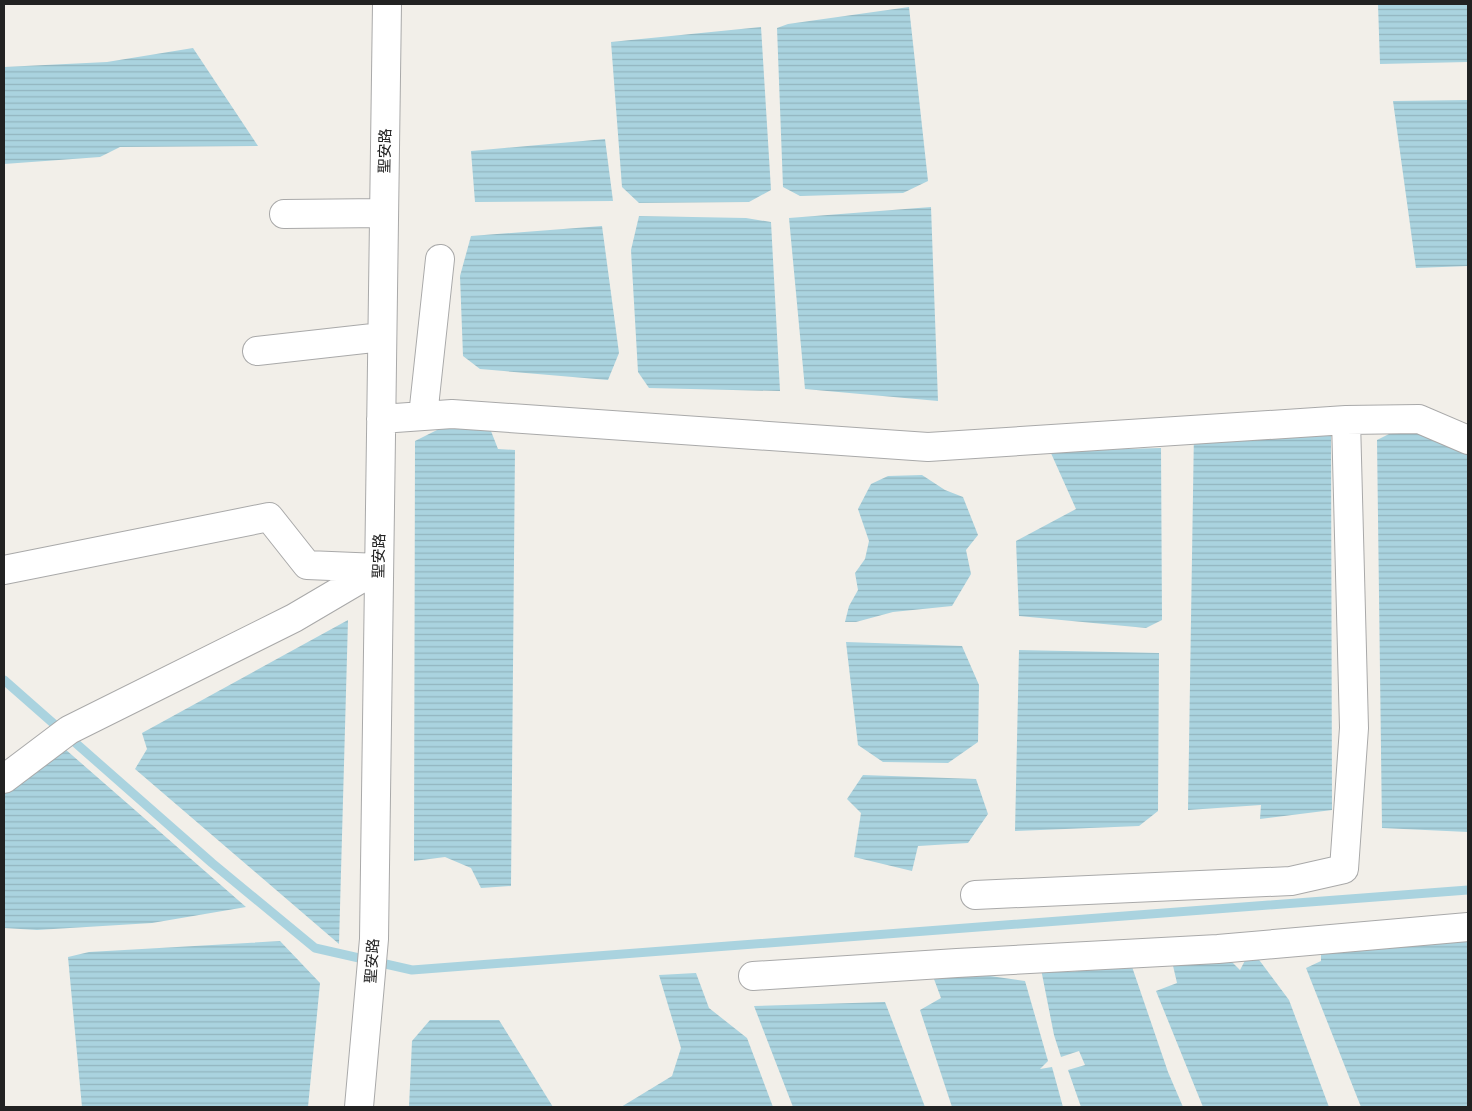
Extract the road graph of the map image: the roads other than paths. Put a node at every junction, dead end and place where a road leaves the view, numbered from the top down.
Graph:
1 (387, 4) edge
2 (384, 213) junction
3 (284, 214) dead end
4 (440, 258) dead end
5 (382, 337) junction
6 (257, 351) dead end
7 (423, 416) junction
8 (381, 419) junction
9 (1346, 420) junction
10 (1468, 440) edge
11 (379, 568) junction
12 (4, 570) edge
13 (4, 778) edge
14 (975, 895) dead end
15 (1468, 926) edge
16 (753, 976) dead end
17 (359, 1107) edge

1 - 2 street, 聖安路
2 - 3 street
2 - 5 street, 聖安路
4 - 7 street
5 - 6 street
5 - 8 street, 聖安路
7 - 8 street
7 - 9 street
8 - 11 street, 聖安路
9 - 10 street
9 - 14 street
11 - 12 street
11 - 13 street
11 - 17 street, 聖安路
15 - 16 street

